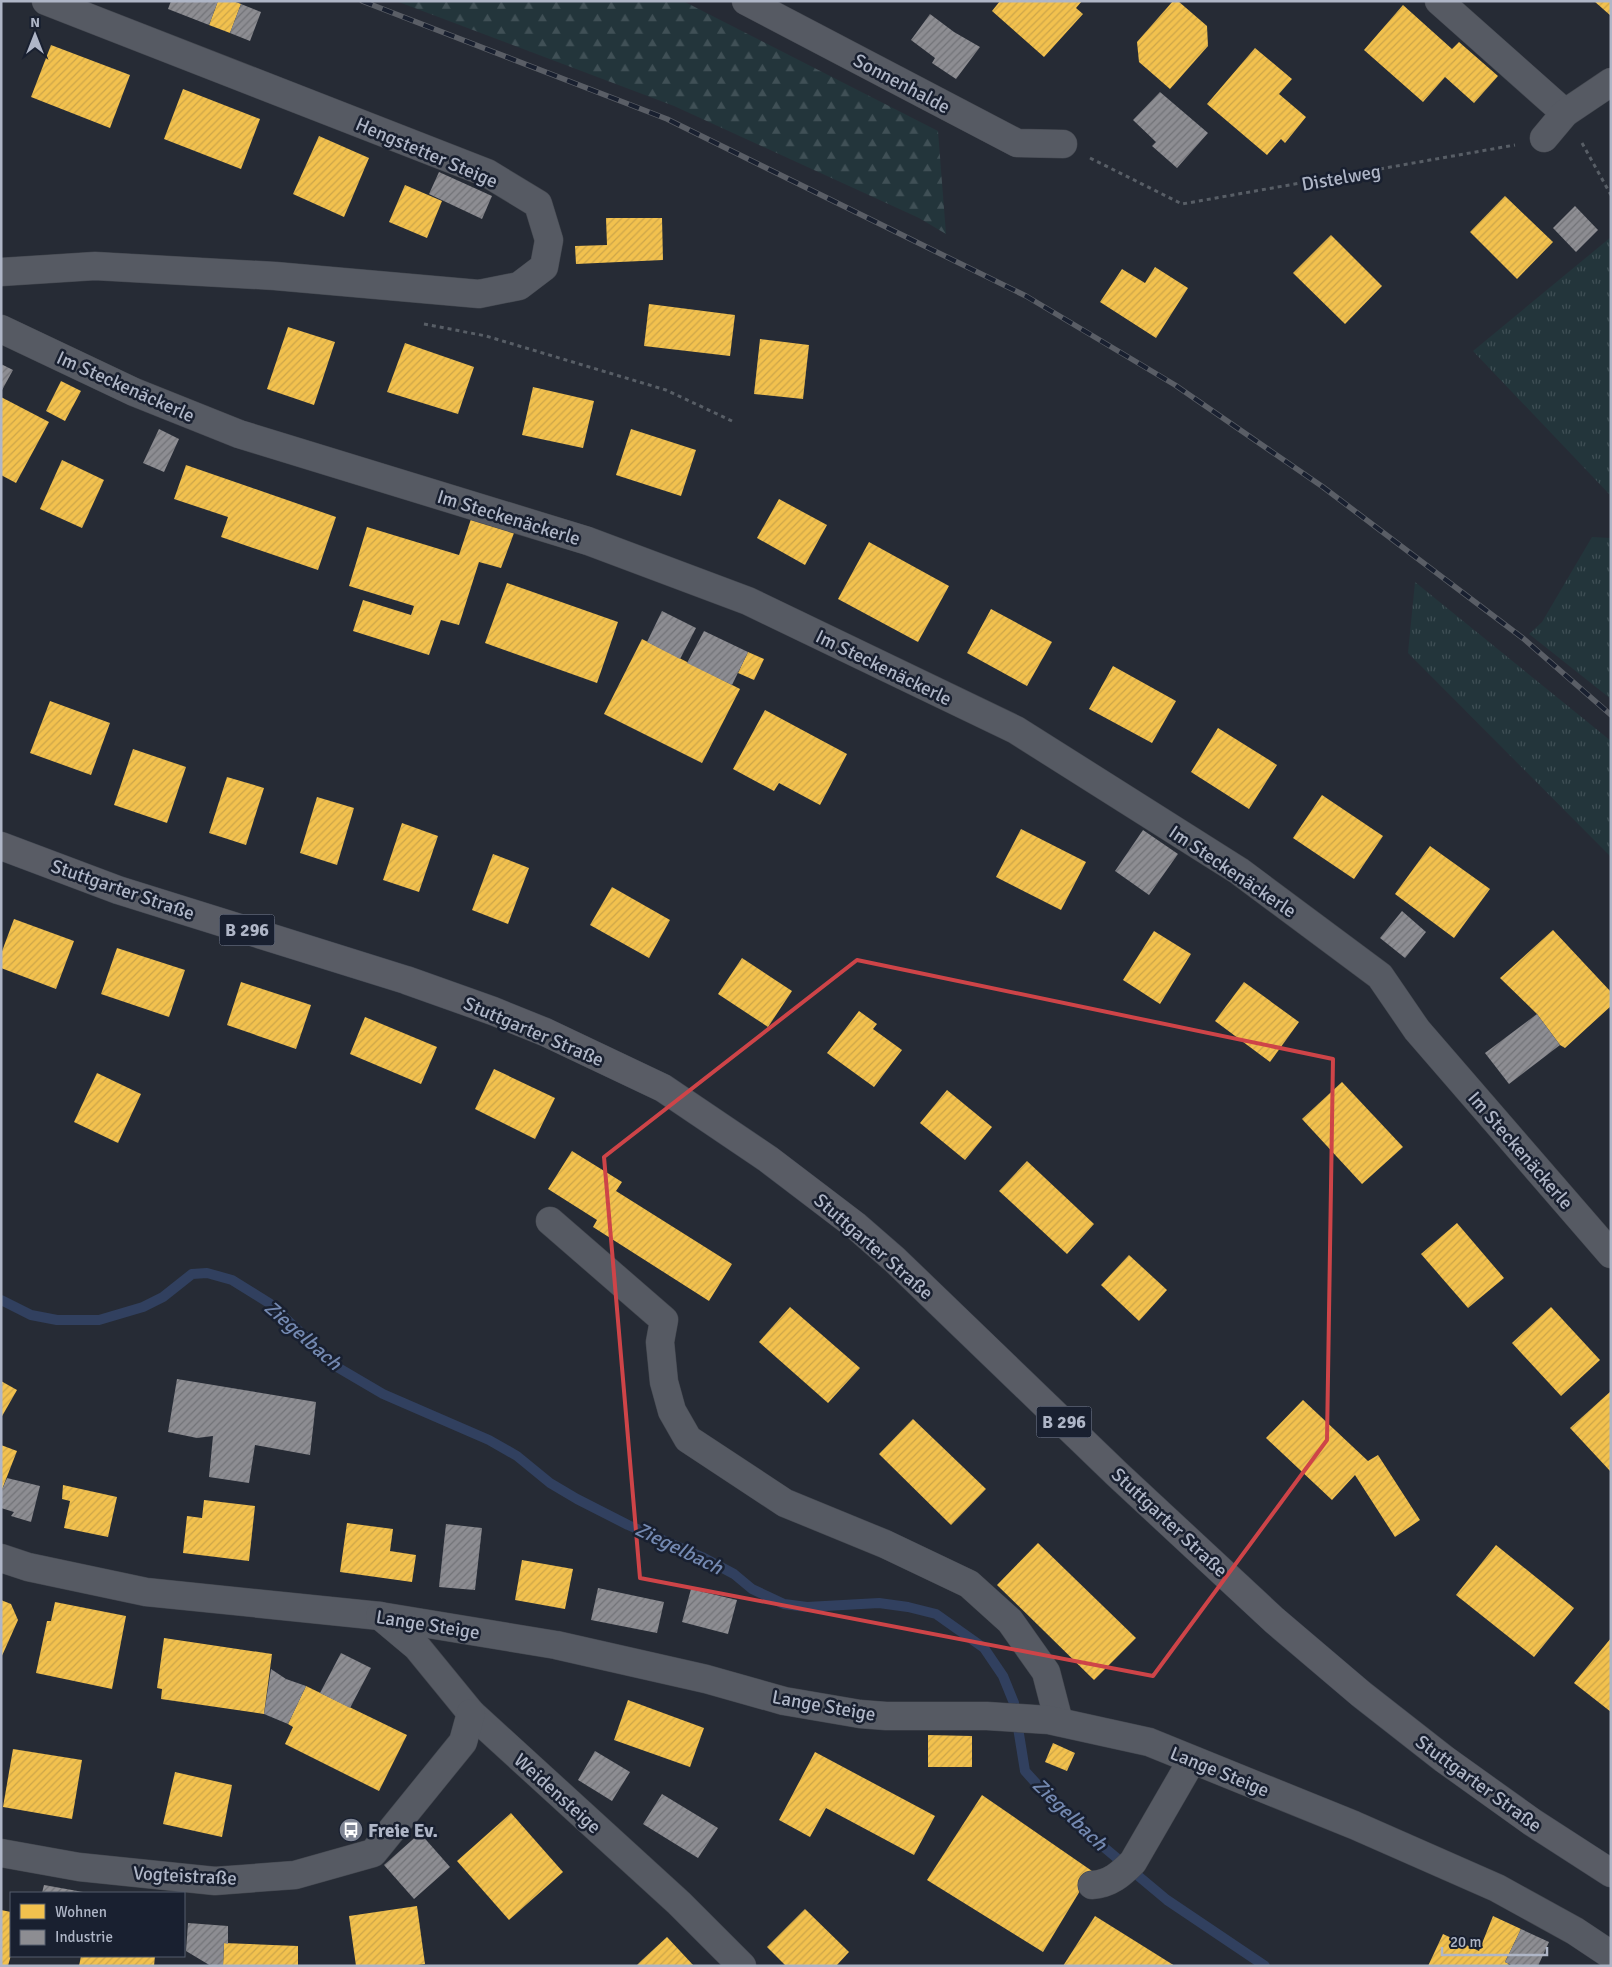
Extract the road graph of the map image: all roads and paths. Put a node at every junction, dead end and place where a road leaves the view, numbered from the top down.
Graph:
1 (46, 1) edge
2 (746, 1) edge
3 (1439, 1) edge
4 (1611, 82) edge
5 (1565, 113) junction
6 (1544, 138) joint
7 (1063, 144) joint
8 (1611, 195) edge
9 (1, 272) edge
10 (419, 323) dead end
11 (1, 329) edge
12 (732, 421) dead end
13 (1, 846) edge
14 (550, 1222) dead end
15 (1611, 1254) edge
16 (1, 1558) edge
17 (380, 1616) junction
18 (471, 1713) junction
19 (1054, 1721) junction
20 (1192, 1760) junction
21 (1, 1853) edge
22 (1611, 1873) edge
23 (1092, 1885) dead end
24 (1611, 1955) edge
25 (742, 1966) edge

1 - 9 street, Hengstetter Steige
2 - 7 street, Sonnenhalde
3 - 5 street
4 - 5 street
5 - 6 street
5 - 8 path
6 - 7 path, Distelweg
10 - 12 path
11 - 15 street, Im Steckenäckerle
13 - 22 main road, Stuttgarter Straße / B 296
14 - 19 street
16 - 17 street, Lange Steige
17 - 18 street, Weidensteige
17 - 19 street, Lange Steige
18 - 21 street, Vogteistraße
18 - 25 street, Weidensteige
19 - 20 street, Lange Steige
20 - 23 street
20 - 24 street, Lange Steige

